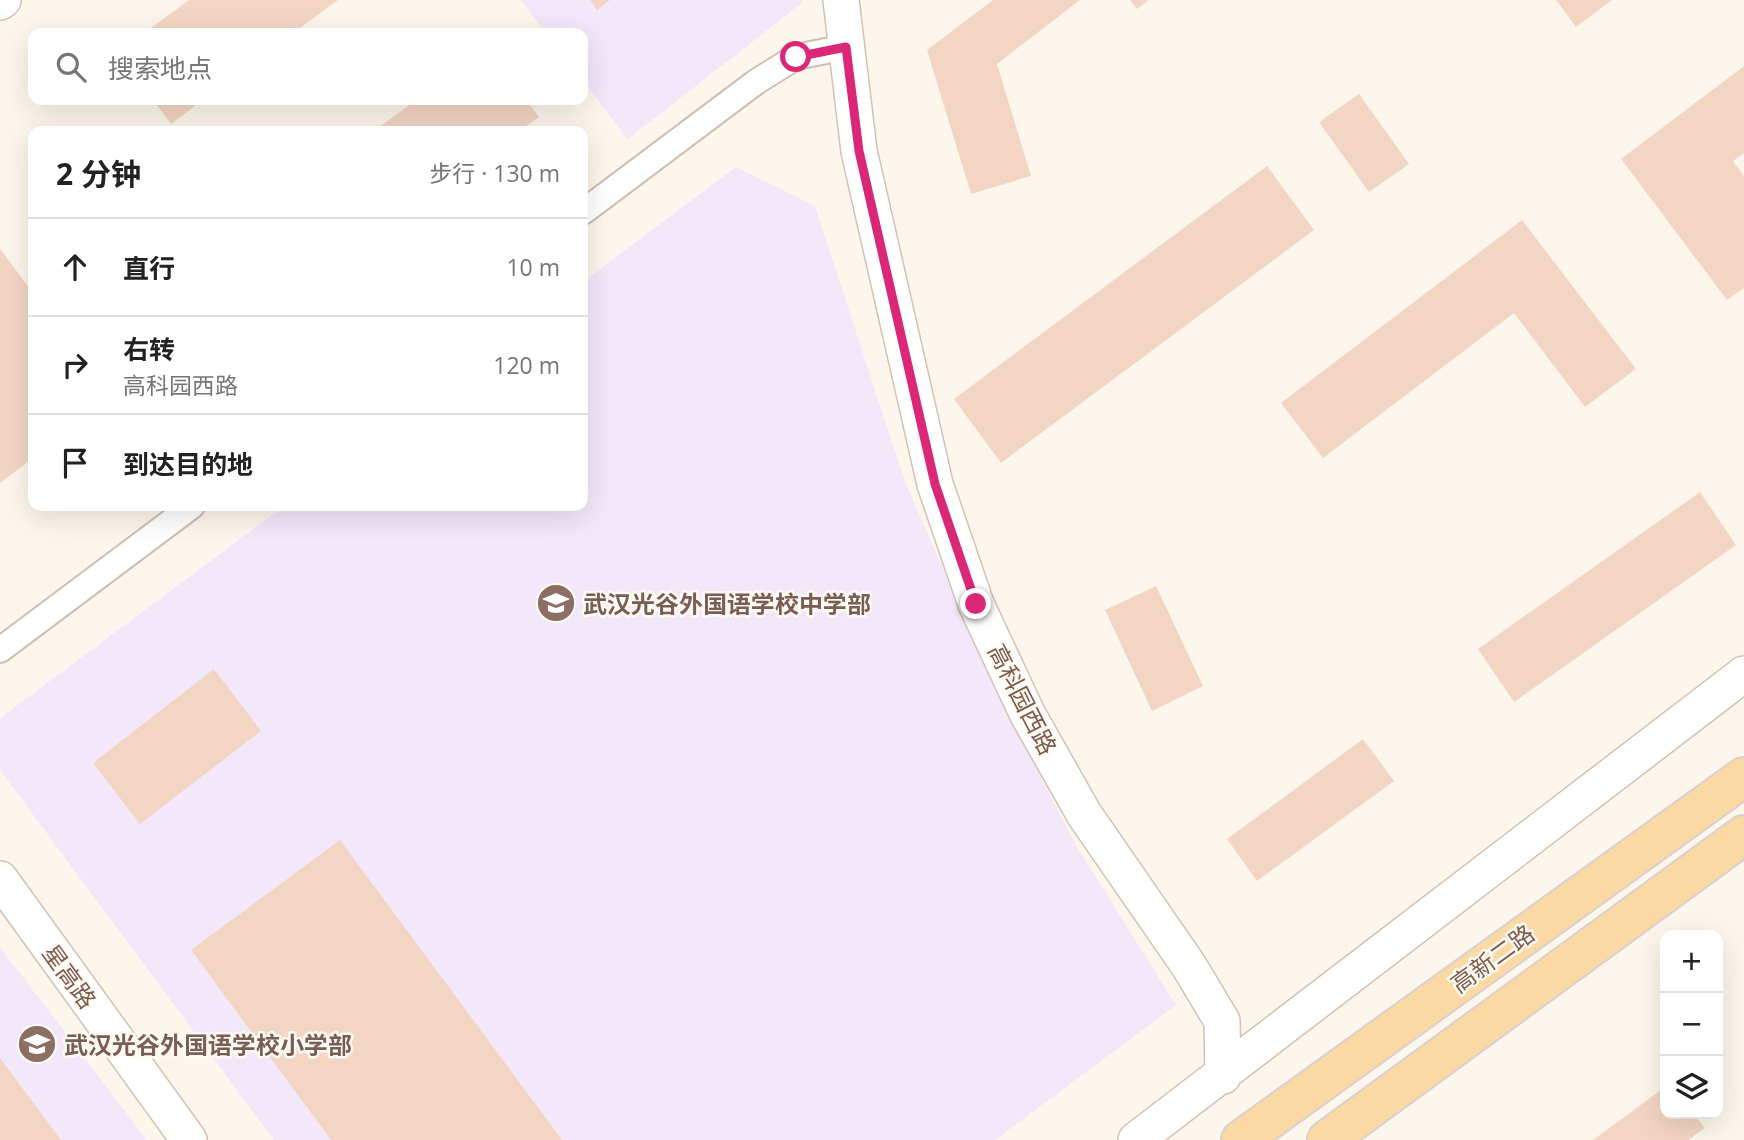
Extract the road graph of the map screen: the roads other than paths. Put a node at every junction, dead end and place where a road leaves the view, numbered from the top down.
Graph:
1 (841, 0) edge
2 (846, 47) junction
3 (588, 208) edge
4 (185, 511) edge
5 (0, 650) edge
6 (1744, 674) edge
7 (1744, 777) edge
8 (1744, 835) edge
9 (0, 879) edge
10 (1223, 1076) junction
11 (190, 1140) edge
12 (1136, 1140) edge
13 (1241, 1140) edge
14 (1327, 1140) edge

1 - 2 street, 高科园西路
2 - 3 street
2 - 10 street, 高科园西路
4 - 5 street
6 - 10 street
7 - 13 main road, 高新二路
8 - 14 main road, 高新二路
9 - 11 street, 星高路
10 - 12 street

